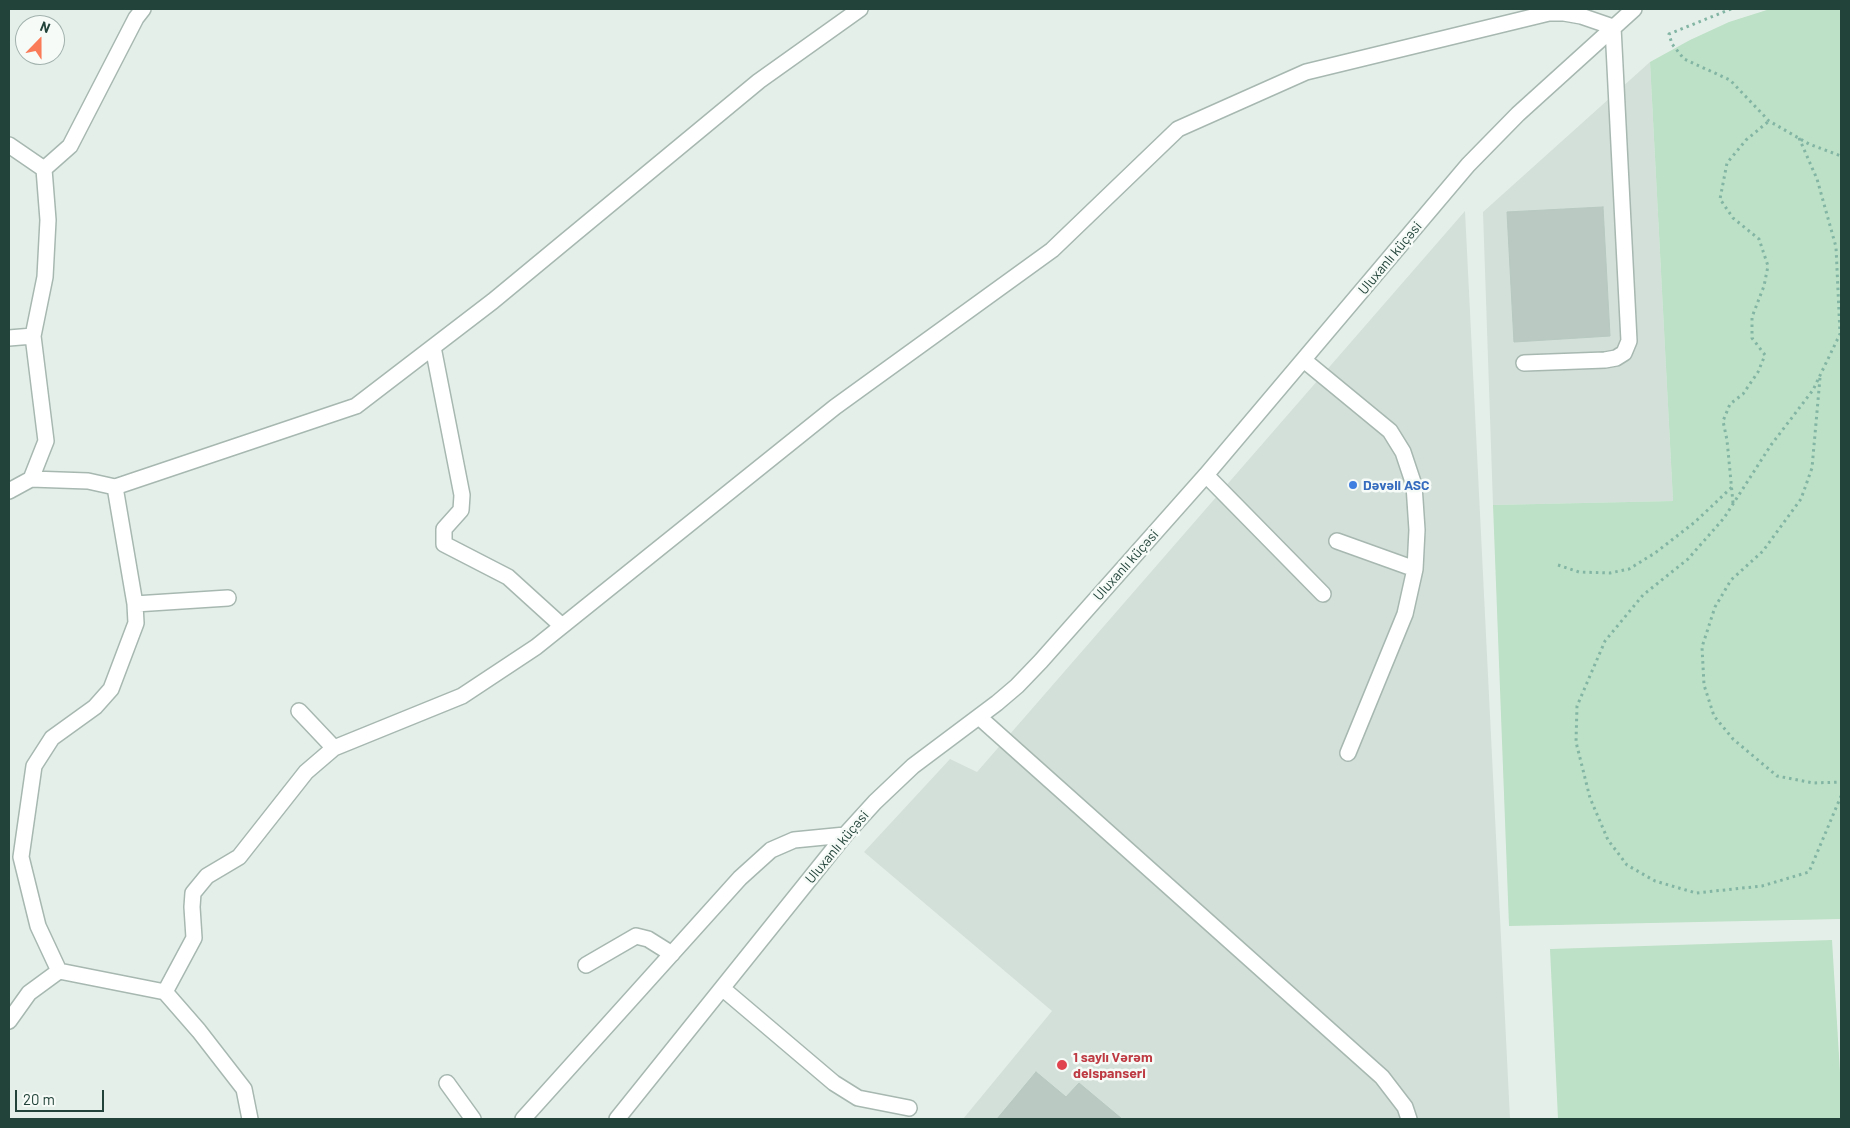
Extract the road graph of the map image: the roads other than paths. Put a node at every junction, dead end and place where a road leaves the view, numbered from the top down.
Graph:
1 (143, 9) edge
2 (860, 9) edge
3 (1634, 9) edge
4 (1613, 27) junction
5 (9, 145) edge
6 (44, 169) junction
7 (34, 336) junction
8 (9, 338) edge
9 (433, 347) junction
10 (1304, 361) junction
11 (1524, 363) dead end
12 (1206, 475) junction
13 (31, 479) junction
14 (115, 487) junction
15 (9, 491) edge
16 (1337, 541) dead end
17 (1415, 569) junction
18 (1323, 594) dead end
19 (228, 598) dead end
20 (135, 604) junction
21 (562, 626) junction
22 (299, 711) dead end
23 (978, 717) junction
24 (334, 748) junction
25 (1348, 752) dead end
26 (845, 835) junction
27 (672, 954) junction
28 (586, 965) dead end
29 (59, 971) junction
30 (722, 988) junction
31 (165, 992) junction
32 (9, 1022) edge
33 (447, 1083) dead end
34 (908, 1108) dead end
35 (250, 1119) edge
36 (473, 1119) edge
37 (523, 1119) edge
38 (617, 1119) edge
39 (1409, 1119) edge

1 - 6 street
2 - 9 street
3 - 4 street, Uluxanlı küçəsi
4 - 10 street, Uluxanlı küçəsi
4 - 11 street
4 - 21 street
5 - 6 street
6 - 7 street
7 - 8 street
7 - 13 street
9 - 14 street
9 - 21 street
10 - 12 street, Uluxanlı küçəsi
10 - 17 street
12 - 18 street
12 - 23 street, Uluxanlı küçəsi
13 - 14 street
13 - 15 street
14 - 20 street
16 - 17 street
17 - 25 street
19 - 20 street
20 - 29 street
21 - 24 street
22 - 24 street
23 - 26 street, Uluxanlı küçəsi
23 - 39 street
24 - 31 street
26 - 27 street
26 - 30 street, Uluxanlı küçəsi
27 - 28 street
27 - 37 street
29 - 31 street
29 - 32 street
30 - 34 street
30 - 38 street, Uluxanlı küçəsi
31 - 35 street
33 - 36 street

